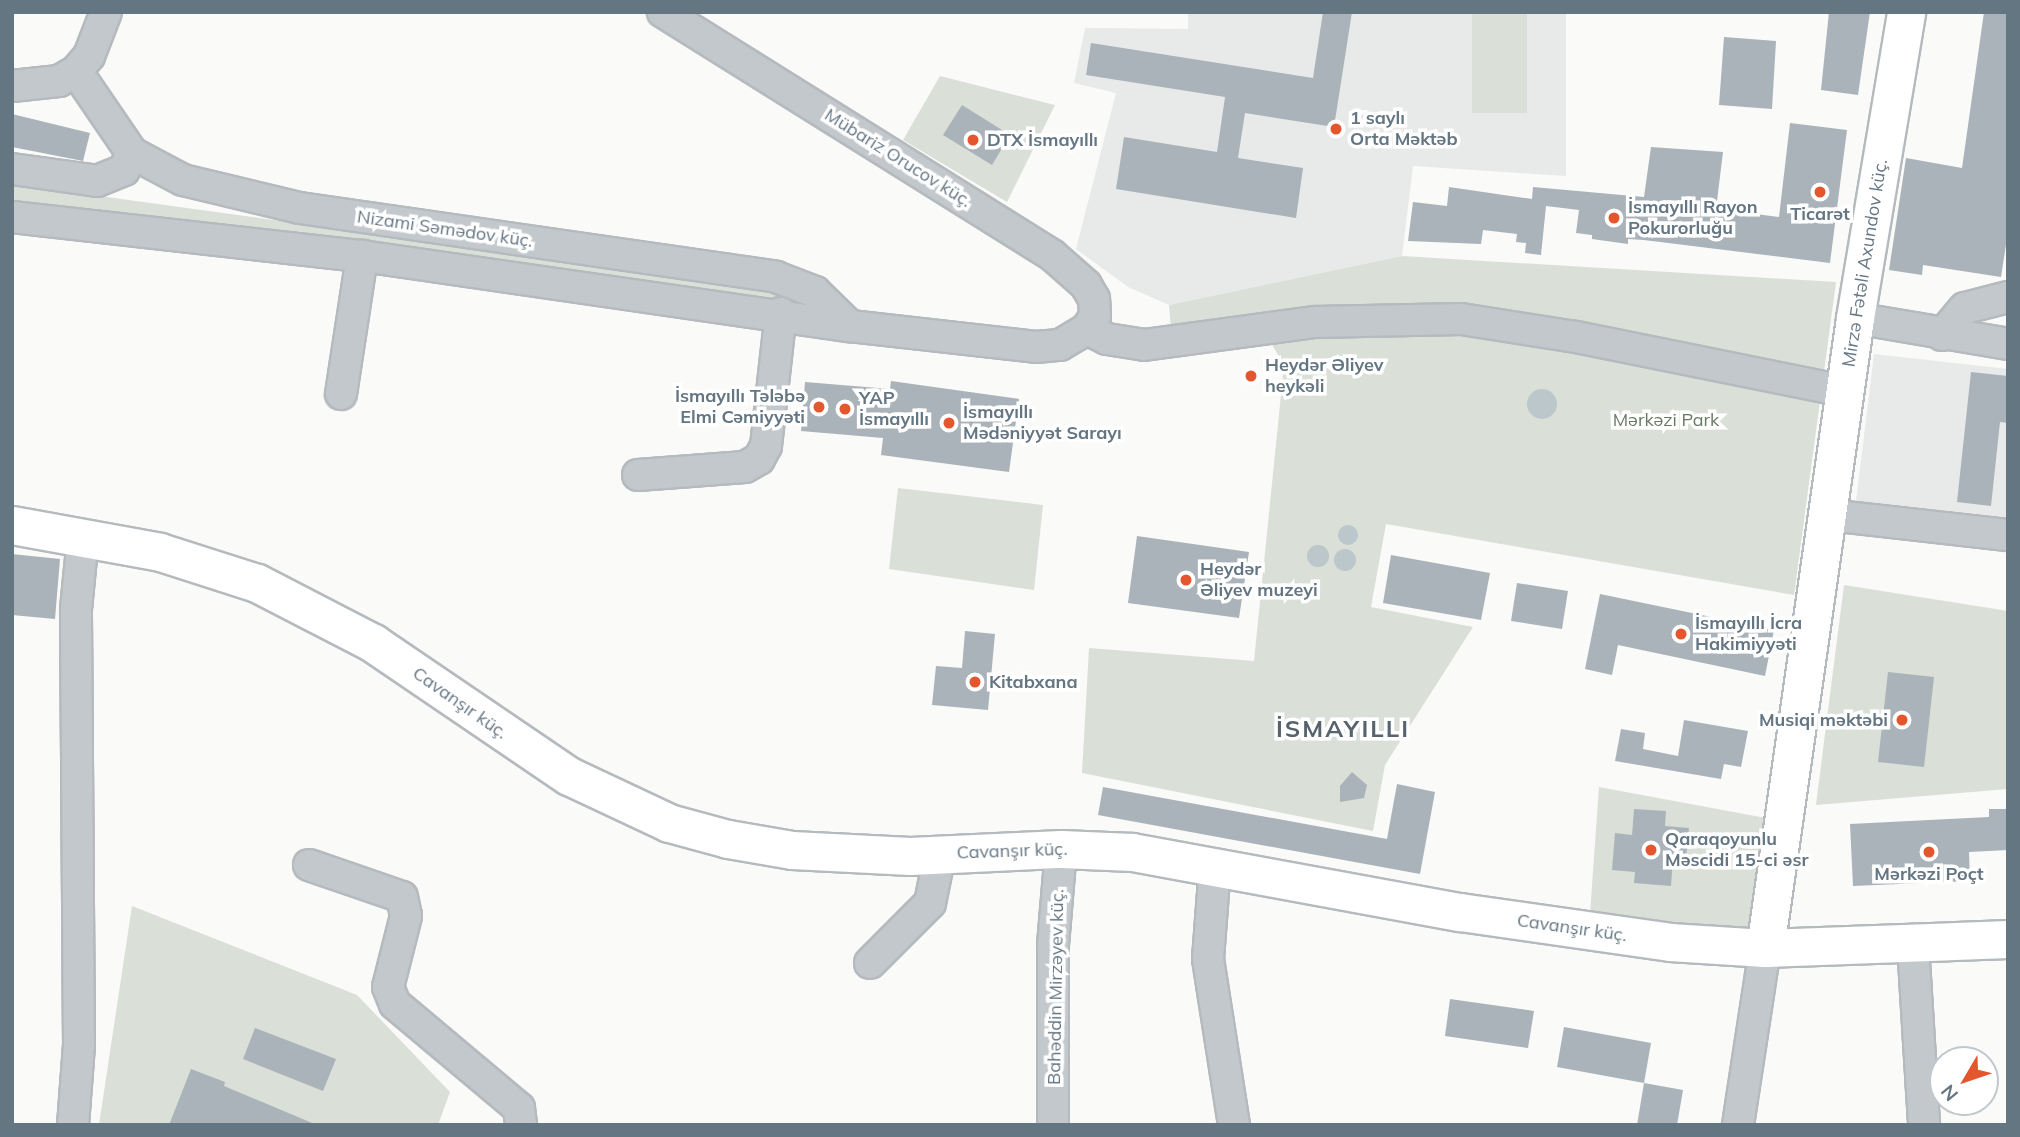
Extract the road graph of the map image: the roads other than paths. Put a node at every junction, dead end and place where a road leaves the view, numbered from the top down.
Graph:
1 (106, 12) edge
2 (663, 12) edge
3 (1906, 12) edge
4 (76, 71) junction
5 (12, 86) edge
6 (132, 153) junction
7 (12, 169) edge
8 (12, 217) edge
9 (362, 256) junction
10 (2008, 297) edge
11 (780, 313) junction
12 (1855, 318) junction
13 (850, 326) junction
14 (1087, 329) junction
15 (1942, 334) junction
16 (2008, 344) edge
17 (1845, 391) junction
18 (341, 394) dead end
19 (638, 475) dead end
20 (1829, 515) junction
21 (12, 525) edge
22 (2008, 535) edge
23 (83, 538) junction
24 (1061, 849) junction
25 (940, 854) junction
26 (309, 865) dead end
27 (1215, 866) junction
28 (2008, 939) edge
29 (1913, 944) junction
30 (1765, 947) junction
31 (870, 963) dead end
32 (73, 1125) edge
33 (521, 1125) edge
34 (1054, 1125) edge
35 (1234, 1125) edge
36 (1738, 1125) edge
37 (1924, 1125) edge

1 - 4 street
2 - 14 street, Mübariz Orucov küç.
3 - 12 main road, Mirzə Fətəli Axundov küç.
4 - 5 street
4 - 6 street, Nizami Səmədov küç.
6 - 7 street
6 - 13 street, Nizami Səmədov küç.
8 - 9 street
9 - 11 street
9 - 18 street
10 - 15 street
11 - 13 street
11 - 19 street
12 - 15 street
12 - 17 main road, Mirzə Fətəli Axundov küç.
13 - 14 street
14 - 17 street
15 - 16 street
17 - 20 main road, Mirzə Fətəli Axundov küç.
20 - 22 street
20 - 30 main road, Mirzə Fətəli Axundov küç.
21 - 23 main road, Cavanşır küç.
23 - 25 main road, Cavanşır küç.
23 - 32 street
24 - 25 main road, Cavanşır küç.
24 - 27 main road, Cavanşır küç.
24 - 34 street, Bahəddin Mirzəyev küç.
25 - 31 street
26 - 33 street
27 - 30 main road, Cavanşır küç.
27 - 35 street
28 - 29 main road, Cavanşır küç.
29 - 30 main road, Cavanşır küç.
29 - 37 street
30 - 36 street

